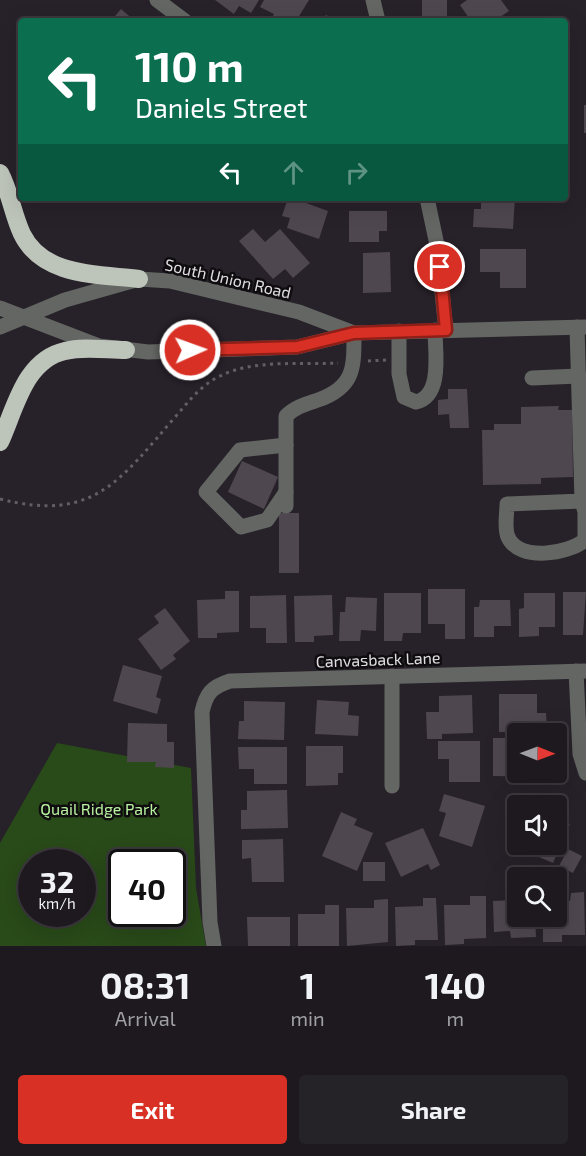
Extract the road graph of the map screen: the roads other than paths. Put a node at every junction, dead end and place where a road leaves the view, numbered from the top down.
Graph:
1 (157, 0) edge
2 (373, 0) edge
3 (181, 18) edge
4 (377, 18) edge
5 (0, 173) edge
6 (428, 201) edge
7 (139, 279) junction
8 (0, 308) edge
9 (24, 317) junction
10 (0, 327) edge
11 (582, 327) edge
12 (441, 330) junction
13 (399, 331) junction
14 (354, 333) junction
15 (126, 350) junction
16 (579, 376) junction
17 (532, 378) dead end
18 (0, 442) edge
19 (286, 445) junction
20 (582, 501) junction
21 (581, 671) edge
22 (392, 676) junction
23 (586, 772) edge
24 (392, 786) dead end
25 (214, 946) edge

1 - 3 street
2 - 4 street
5 - 7 highway
6 - 12 street
7 - 9 street, South Union Road
7 - 14 street, South Union Road
8 - 9 street, South Union Road
9 - 10 street, South Union Road
9 - 15 street, South Union Road
11 - 12 street, South Union Road
11 - 16 street
12 - 13 street, South Union Road
12 - 13 street
13 - 14 street, South Union Road
14 - 15 street, South Union Road
14 - 19 street
15 - 18 highway
16 - 17 street
16 - 20 street
19 - 19 street
20 - 20 street
21 - 22 street, Canvasback Lane
21 - 23 street
22 - 24 street
22 - 25 street, Canvasback Lane

